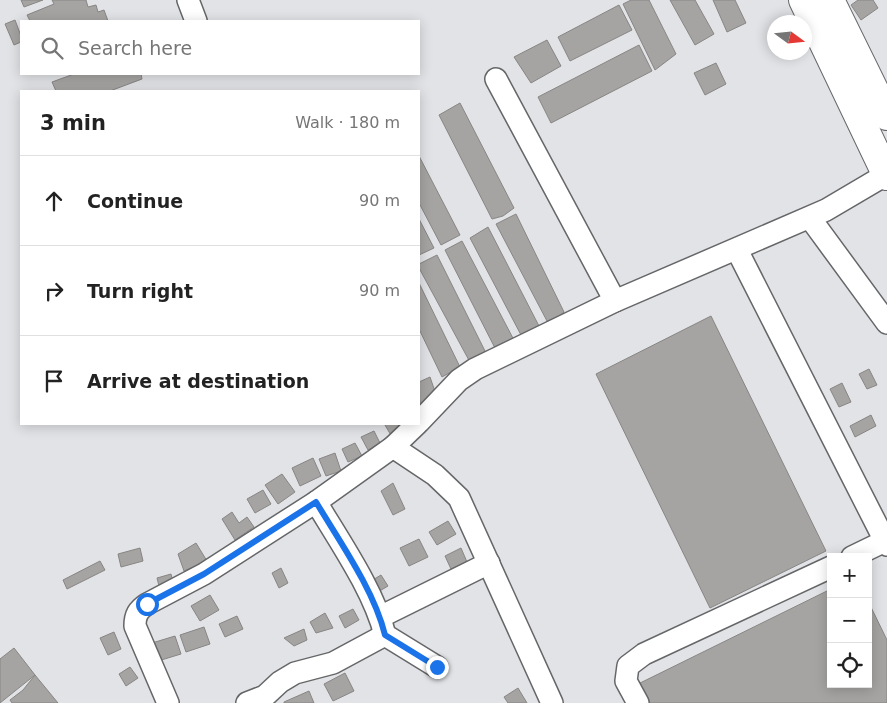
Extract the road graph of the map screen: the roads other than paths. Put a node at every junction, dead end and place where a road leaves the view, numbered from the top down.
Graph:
1 (188, 0) edge
2 (803, 0) edge
3 (830, 0) edge
4 (196, 20) edge
5 (496, 79) dead end
6 (887, 116) edge
7 (887, 175) edge
8 (810, 218) junction
9 (737, 250) junction
10 (615, 301) junction
11 (887, 323) edge
12 (420, 421) edge
13 (416, 425) edge
14 (393, 447) junction
15 (316, 502) junction
16 (886, 543) edge
17 (862, 553) edge
18 (489, 562) junction
19 (827, 568) edge
20 (383, 626) junction
21 (437, 667) dead end
22 (168, 703) edge
23 (248, 703) edge
24 (552, 703) edge
25 (638, 703) edge

1 - 4 street
2 - 7 highway
3 - 6 highway
5 - 10 street
7 - 8 street
8 - 9 street
8 - 11 street
9 - 10 street
9 - 16 street
10 - 12 street
13 - 14 street
14 - 15 street
14 - 18 street
15 - 20 street
15 - 22 street
16 - 17 street
18 - 20 street
18 - 24 street
19 - 25 street
20 - 21 street
20 - 23 street

